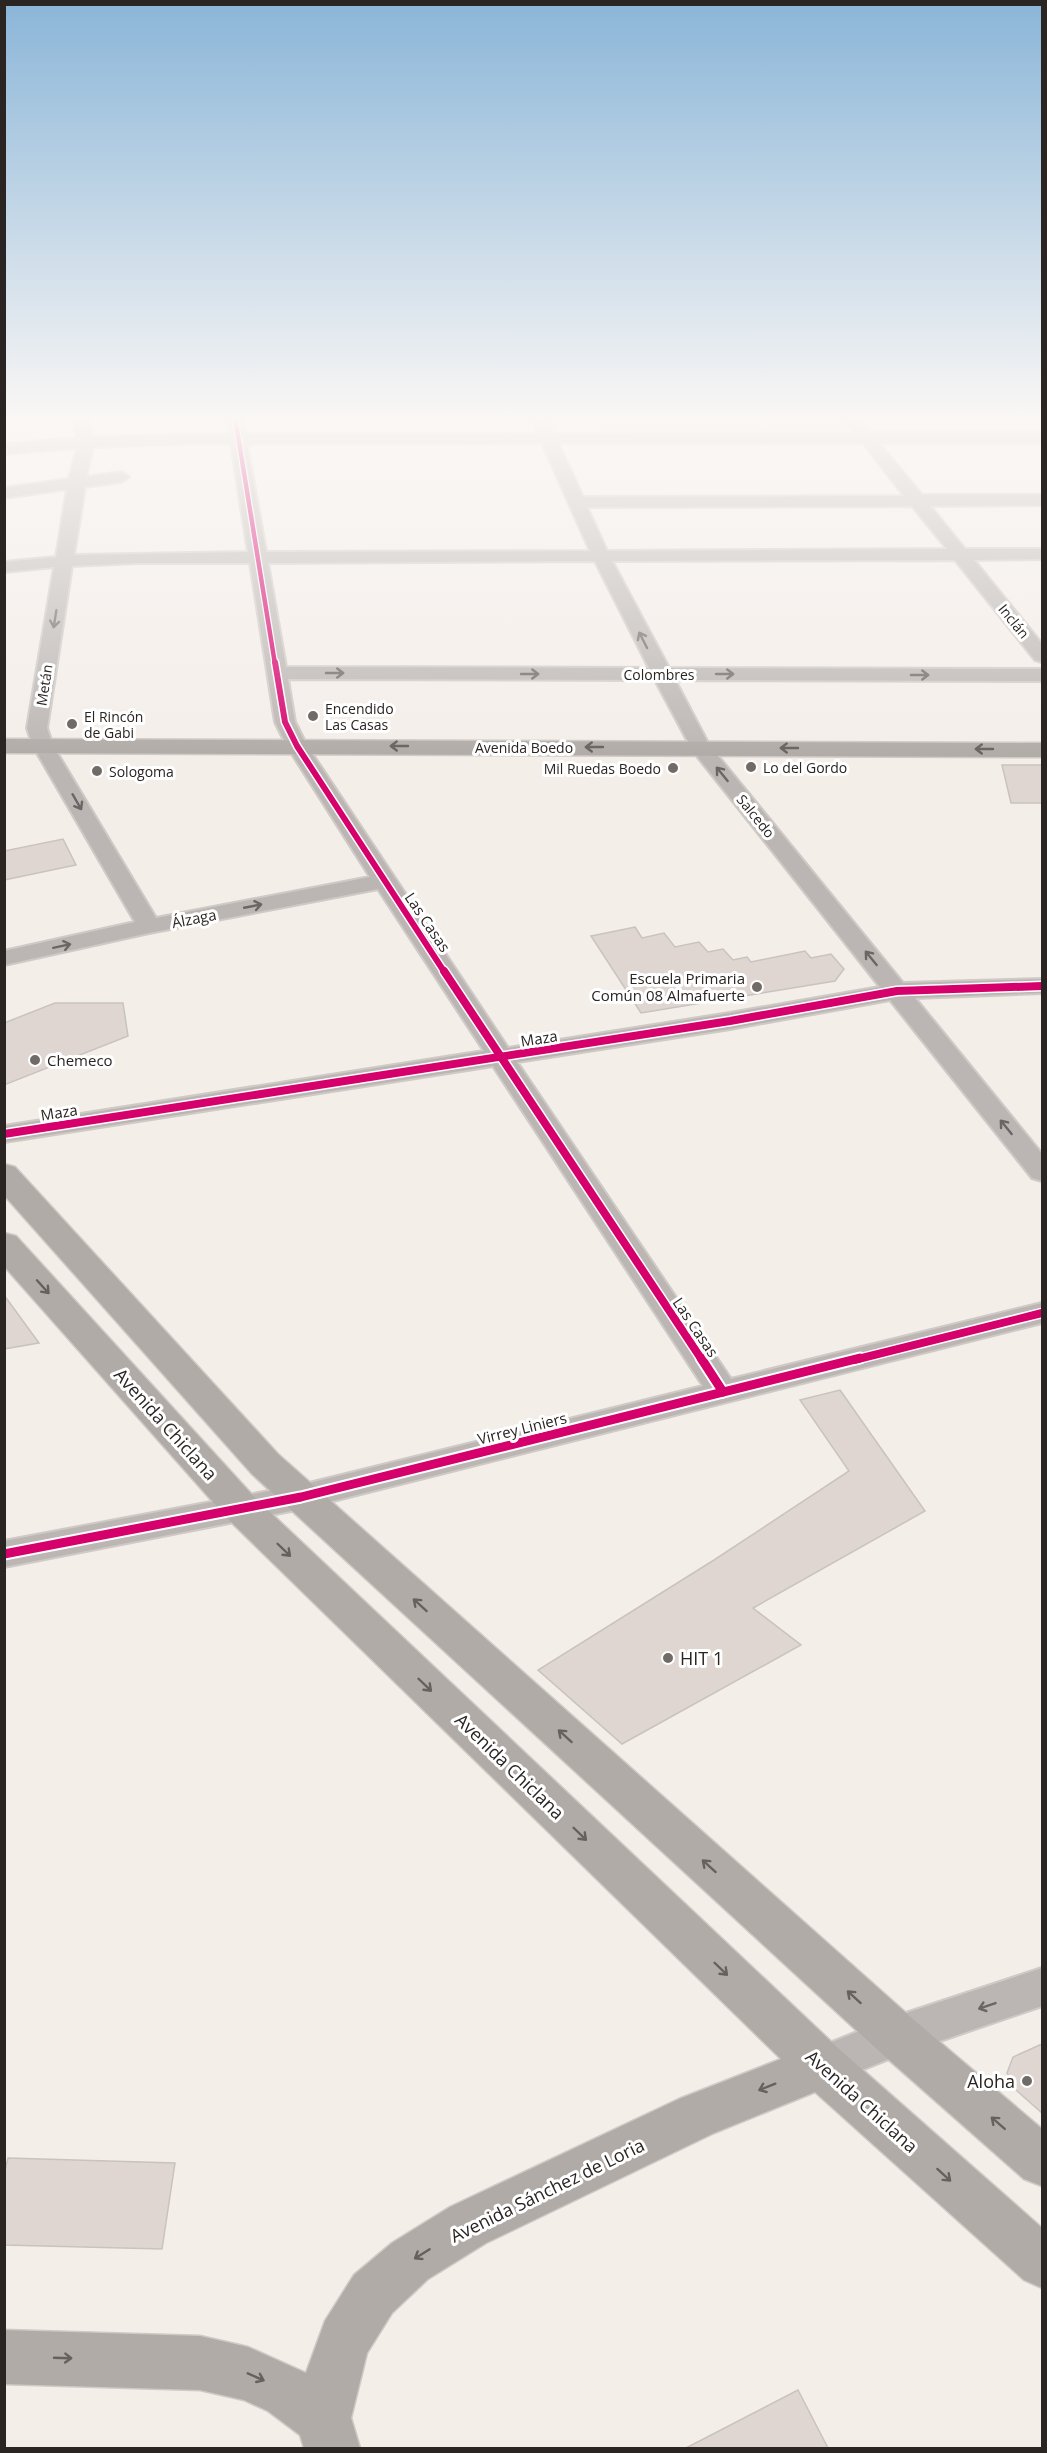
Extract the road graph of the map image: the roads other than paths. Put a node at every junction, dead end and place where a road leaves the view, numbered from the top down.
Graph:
1 (69, 531) edge
2 (253, 531) edge
3 (589, 531) edge
4 (942, 531) edge
5 (960, 554) junction
6 (1042, 554) edge
7 (601, 556) junction
8 (257, 557) junction
9 (65, 561) junction
10 (4, 567) edge
11 (1042, 656) edge
12 (276, 673) junction
13 (660, 674) junction
14 (1042, 675) edge
15 (4, 746) edge
16 (43, 746) junction
17 (297, 746) junction
18 (700, 747) junction
19 (1042, 750) edge
20 (384, 880) junction
21 (150, 926) junction
22 (4, 958) edge
23 (1042, 986) edge
24 (897, 991) junction
25 (501, 1057) junction
26 (4, 1134) edge
27 (1042, 1172) edge
28 (4, 1174) edge
29 (4, 1244) edge
30 (1042, 1313) edge
31 (723, 1392) junction
32 (301, 1497) junction
33 (242, 1509) junction
34 (4, 1554) edge
35 (1042, 1987) edge
36 (897, 2036) junction
37 (822, 2066) junction
38 (1042, 2161) edge
39 (1042, 2262) edge
40 (4, 2357) edge
41 (328, 2433) edge

1 - 9 street, Metán
2 - 8 street, Las Casas
3 - 7 street, Salcedo
4 - 5 street, Inclán
5 - 6 street
5 - 7 street
5 - 11 street, Inclán
7 - 8 street
13 -> 7 street, Salcedo
8 - 9 street
8 - 12 street, Las Casas
9 - 10 street
9 -> 16 street, Metán
12 -> 13 street, Colombres
12 - 17 street, Las Casas
13 -> 14 street, Colombres
13 - 18 street, Salcedo
15 - 16 main road, Avenida Boedo
16 - 17 main road, Avenida Boedo
16 -> 21 street, Metán
18 -> 17 main road, Avenida Boedo
17 - 20 street, Las Casas
19 -> 18 main road, Avenida Boedo
24 -> 18 street, Salcedo
21 -> 20 street, Álzaga
20 - 25 street, Las Casas
22 -> 21 street, Álzaga
23 - 24 street, Maza
24 - 25 street, Maza
27 -> 24 street, Salcedo
25 - 26 street, Maza
25 - 31 street, Las Casas
28 - 32 main road
29 -> 33 main road, Avenida Chiclana
30 - 31 street, Virrey Liniers
31 - 32 street, Virrey Liniers
32 - 33 street, Virrey Liniers
36 -> 32 main road
33 - 34 street, Virrey Liniers
33 -> 37 main road, Avenida Chiclana
35 -> 36 street, Avenida Sánchez de Loria
36 - 37 street, Avenida Sánchez de Loria
38 -> 36 main road
37 -> 39 main road, Avenida Chiclana
37 -> 41 main road, Avenida Sánchez de Loria
40 -> 41 main road, Avenida Sánchez de Loria

